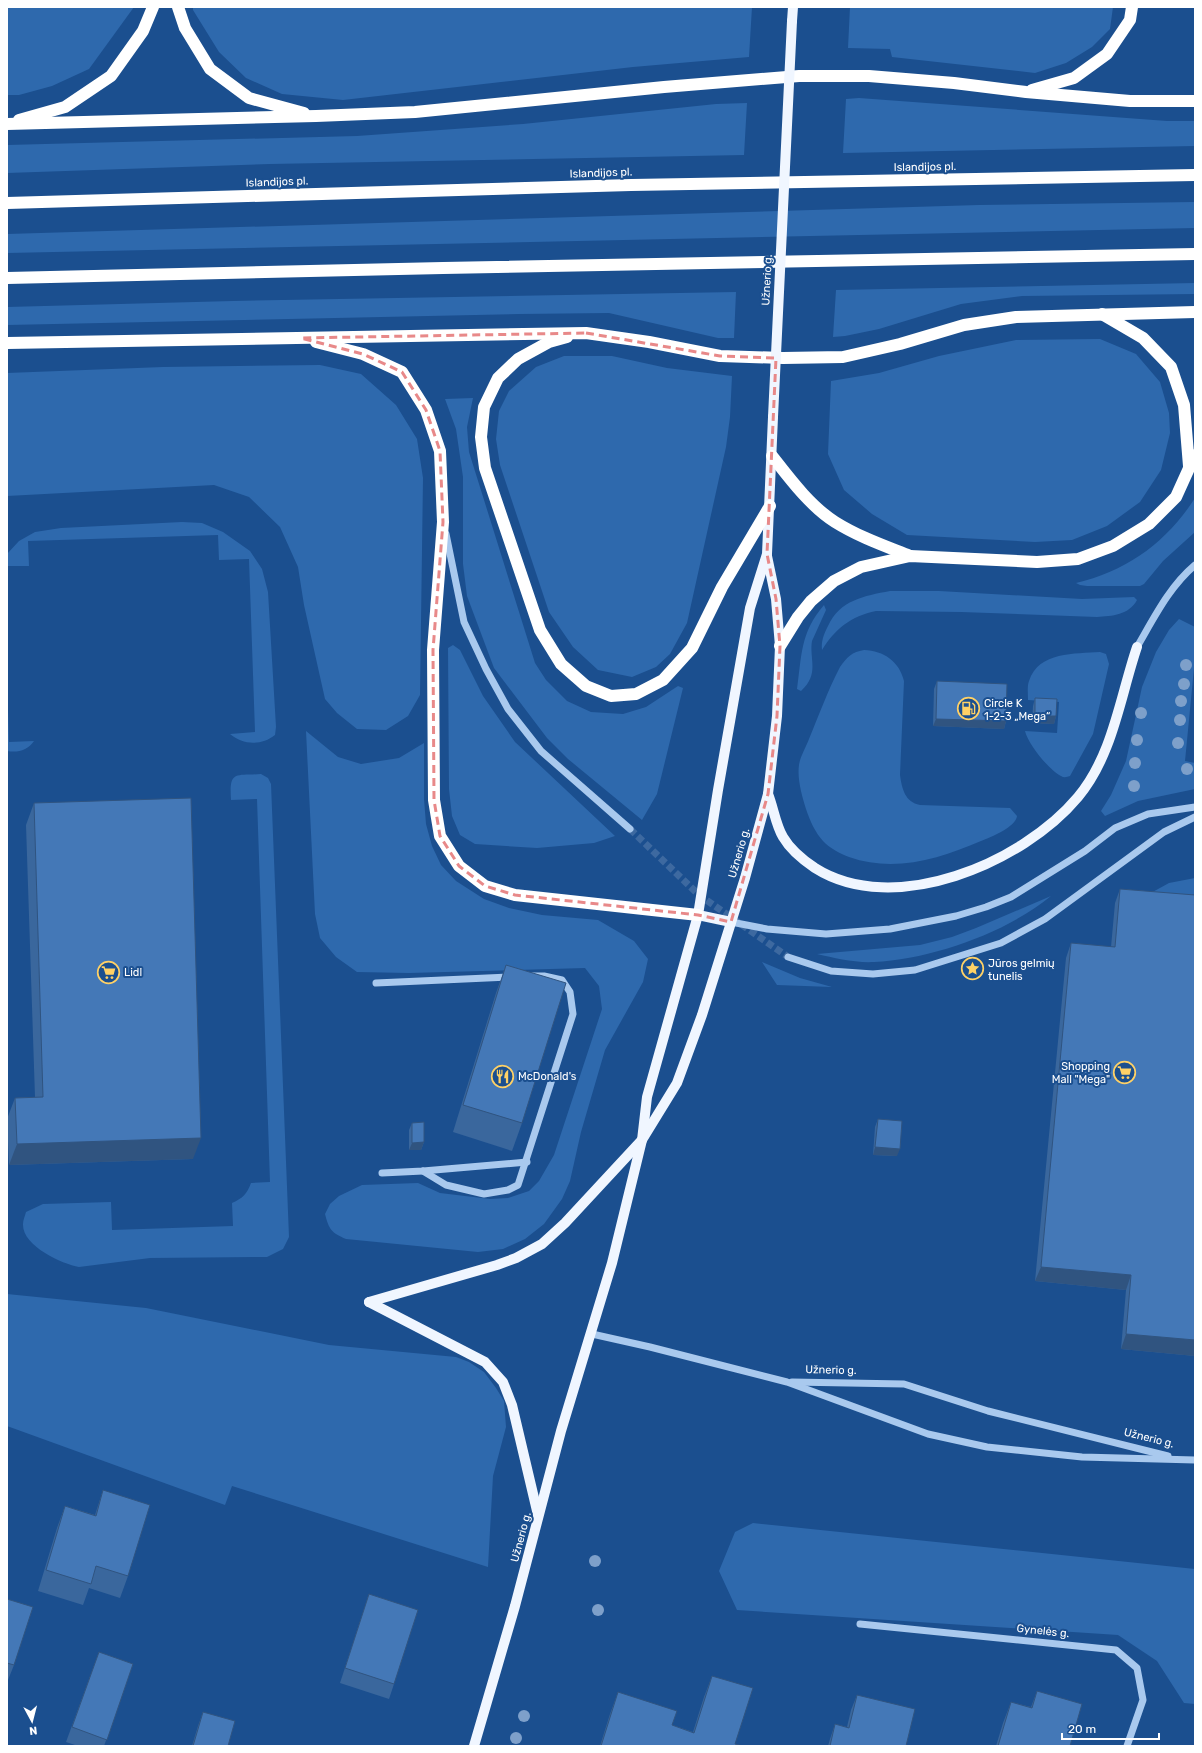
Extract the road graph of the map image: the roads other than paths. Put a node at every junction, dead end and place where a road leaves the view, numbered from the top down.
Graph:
1 (154, 7) edge
2 (178, 7) edge
3 (793, 7) edge
4 (1132, 7) edge
5 (1026, 92) junction
6 (1195, 101) edge
7 (316, 116) junction
8 (7, 123) edge
9 (1195, 175) edge
10 (7, 203) edge
11 (1195, 254) edge
12 (7, 278) edge
13 (1195, 312) edge
14 (1101, 314) junction
15 (586, 333) junction
16 (301, 338) junction
17 (7, 343) edge
18 (1195, 455) edge
19 (772, 456) junction
20 (1189, 466) junction
21 (770, 506) junction
22 (443, 522) junction
23 (767, 554) junction
24 (910, 556) junction
25 (1195, 565) edge
26 (780, 646) junction
27 (1137, 647) joint
28 (768, 794) junction
29 (1195, 807) edge
30 (1195, 817) edge
31 (630, 828) tunnel mouth
32 (698, 915) junction
33 (731, 922) junction
34 (788, 956) tunnel mouth
35 (376, 983) dead end
36 (642, 1140) junction
37 (526, 1162) junction
38 (423, 1171) junction
39 (382, 1173) dead end
40 (592, 1334) junction
41 (787, 1382) junction
42 (1180, 1459) junction
43 (1195, 1460) edge
44 (539, 1517) junction
45 (860, 1624) dead end
46 (474, 1746) edge
47 (1127, 1746) edge

1 - 8 highway
2 - 7 highway
3 - 19 main road, Užnerio g., bridge
4 - 5 highway
5 - 6 highway
5 - 7 highway
7 - 8 highway
9 - 10 highway, Islandijos pl.
11 - 12 highway
13 - 14 highway
14 - 15 highway
14 - 20 highway
15 - 16 highway
15 - 21 highway
16 - 17 highway
16 - 22 highway
18 - 20 highway
19 - 21 main road, Užnerio g.
19 - 24 highway
20 - 24 highway
21 - 23 main road, Užnerio g.
22 - 31 street
22 - 32 highway
23 - 26 main road, Užnerio g.
23 - 32 main road, Užnerio g.
24 - 26 highway
25 - 27 street
26 - 28 main road, Užnerio g.
27 - 28 main road
28 - 33 main road, Užnerio g.
29 - 33 street
30 - 34 street
32 - 33 main road
32 - 36 main road, Užnerio g.
33 - 36 main road, Užnerio g.
35 - 37 street
36 - 40 main road, Užnerio g.
36 - 44 main road
37 - 38 street
37 - 38 street
38 - 39 street
40 - 41 street, Užnerio g.
40 - 44 main road, Užnerio g.
41 - 42 street, Užnerio g.
41 - 42 street, Užnerio g.
42 - 43 street
44 - 46 main road, Užnerio g.
45 - 47 street, Gynelės g.

